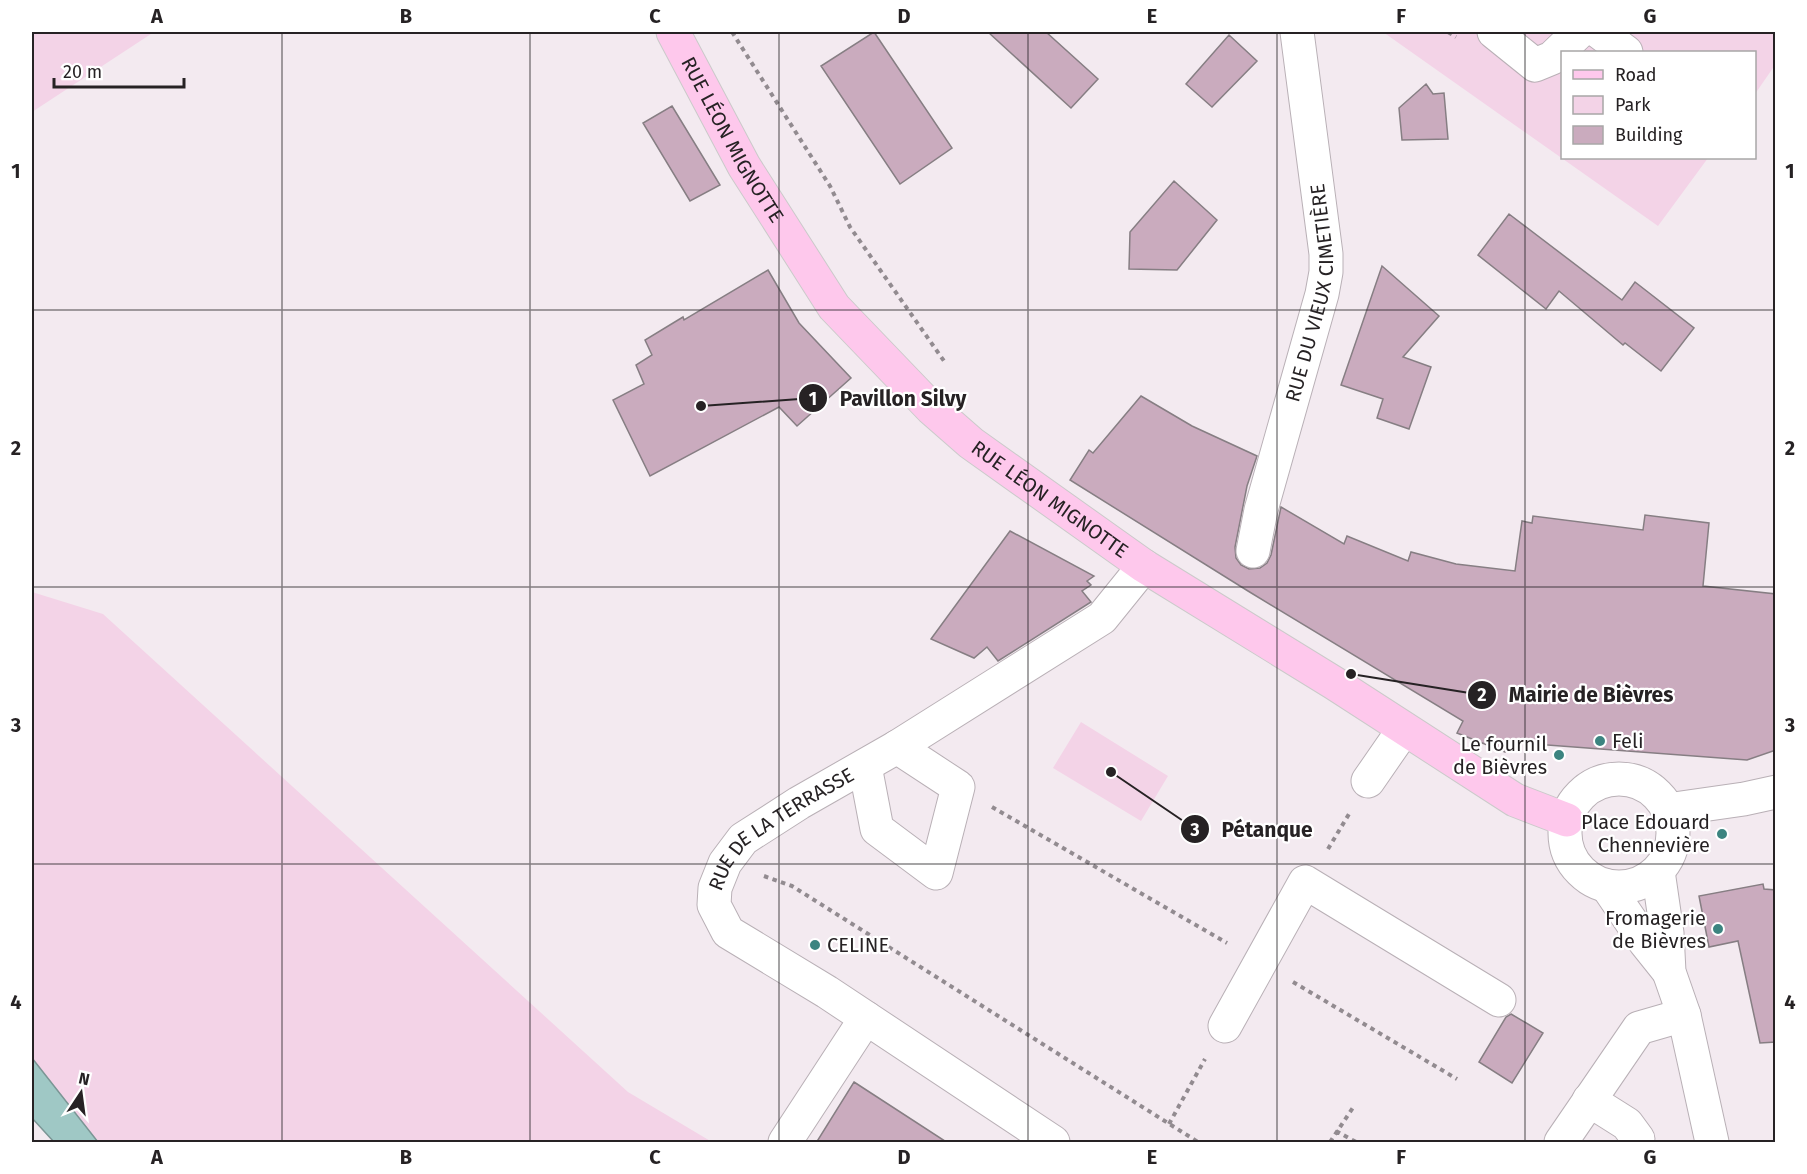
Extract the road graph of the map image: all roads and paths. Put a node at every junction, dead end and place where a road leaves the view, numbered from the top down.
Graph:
1 (673, 32) edge
2 (732, 32) edge
3 (1297, 32) edge
4 (1494, 32) edge
5 (1579, 32) edge
6 (1599, 32) edge
7 (1625, 51) edge
8 (947, 366) dead end
9 (1253, 551) dead end
10 (1144, 566) junction
11 (1404, 729) junction
12 (897, 747) junction
13 (865, 766) junction
14 (1368, 781) dead end
15 (958, 787) junction
16 (1776, 792) edge
17 (1667, 810) junction
18 (1567, 820) junction
19 (1344, 823) dead end
20 (1327, 849) dead end
21 (725, 863) junction
22 (1658, 871) junction
23 (1607, 886) junction
24 (1260, 962) junction
25 (1669, 972) junction
26 (1499, 1000) dead end
27 (1684, 1016) junction
28 (866, 1018) junction
29 (1225, 1026) joint
30 (1457, 1079) dead end
31 (1589, 1100) junction
32 (1354, 1106) dead end
33 (1169, 1124) junction
34 (1336, 1131) junction
35 (785, 1143) edge
36 (1053, 1143) edge
37 (1198, 1143) edge
38 (1330, 1143) edge
39 (1356, 1143) edge
40 (1561, 1143) edge
41 (1636, 1143) edge
42 (1712, 1143) edge

1 - 10 main road, RUE LÉON MIGNOTTE
2 - 8 path
3 - 9 street, RUE DU VIEUX CIMETIÈRE
4 - 5 street
6 - 7 street
10 - 11 main road, RUE LÉON MIGNOTTE
10 - 12 street, RUE DE LA TERRASSE
11 - 14 street
11 - 18 main road, RUE LÉON MIGNOTTE
12 - 13 street, RUE DE LA TERRASSE
12 - 15 street
13 - 15 street
13 - 21 street, RUE DE LA TERRASSE
15 - 24 path
16 - 17 street
17 - 18 street
17 - 22 street
18 - 23 street
19 - 20 path
21 - 28 street, RUE DE LA TERRASSE
21 - 33 path
22 - 23 street
22 - 25 street
23 - 25 street
24 - 26 street
24 - 29 street
24 - 30 path
25 - 27 street
27 - 31 street
27 - 42 street
28 - 35 street
28 - 36 street, RUE DE LA TERRASSE
29 - 33 path
31 - 40 street
31 - 41 street
32 - 34 path
33 - 37 path
34 - 38 path
34 - 39 path

